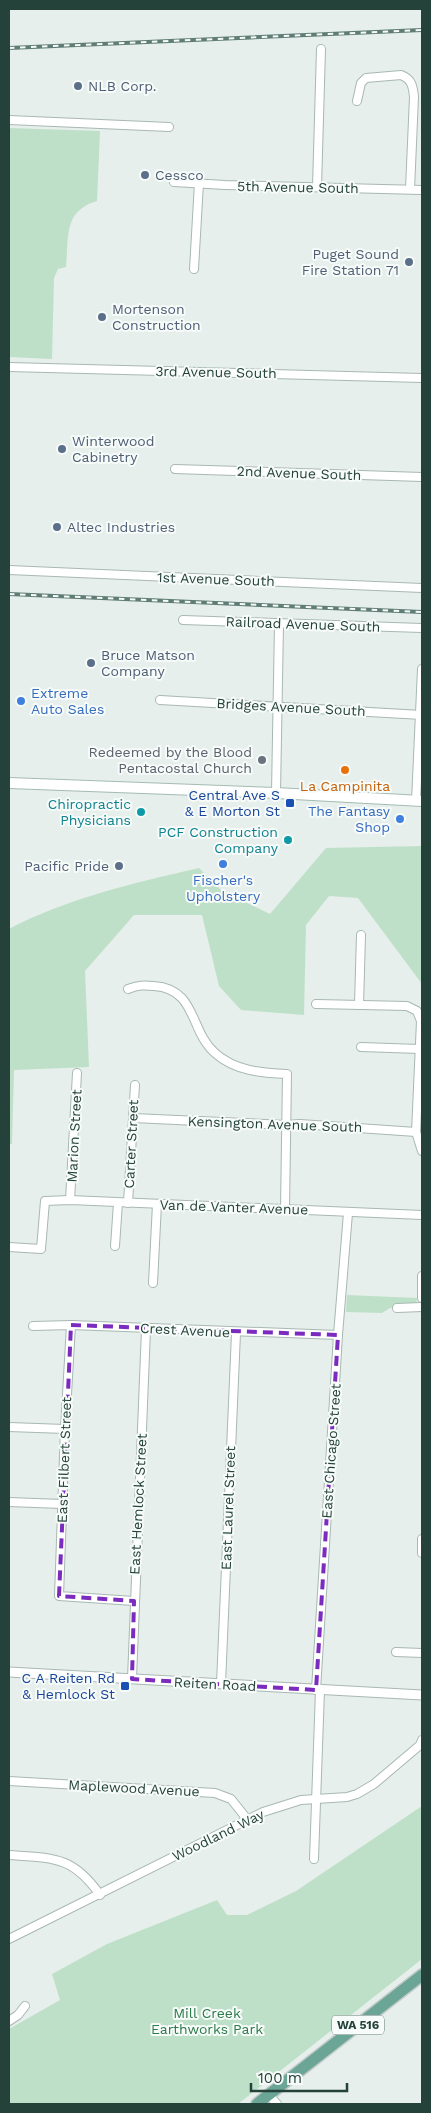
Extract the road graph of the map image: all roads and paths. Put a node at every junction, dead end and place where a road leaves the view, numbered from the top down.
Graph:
1 (321, 49) dead end
2 (357, 101) dead end
3 (9, 120) edge
4 (169, 127) dead end
5 (174, 182) dead end
6 (199, 183) junction
7 (317, 187) junction
8 (410, 189) junction
9 (422, 190) edge
10 (194, 269) dead end
11 (9, 367) edge
12 (422, 378) edge
13 (175, 469) dead end
14 (422, 477) edge
15 (9, 570) edge
16 (422, 588) edge
17 (183, 620) dead end
18 (279, 624) junction
19 (422, 628) edge
20 (422, 669) edge
21 (160, 700) dead end
22 (278, 706) junction
23 (421, 715) edge
24 (9, 783) edge
25 (276, 793) junction
26 (419, 801) edge
27 (361, 935) dead end
28 (128, 989) dead end
29 (316, 1004) dead end
30 (359, 1005) junction
31 (362, 1047) dead end
32 (420, 1050) junction
33 (77, 1073) dead end
34 (134, 1085) dead end
35 (133, 1118) junction
36 (286, 1125) junction
37 (416, 1132) junction
38 (422, 1151) edge
39 (70, 1200) junction
40 (118, 1203) junction
41 (128, 1203) junction
42 (157, 1204) junction
43 (285, 1209) junction
44 (348, 1213) junction
45 (422, 1215) edge
46 (115, 1246) dead end
47 (9, 1247) edge
48 (422, 1276) edge
49 (153, 1283) dead end
50 (422, 1298) edge
51 (422, 1307) edge
52 (397, 1308) dead end
53 (71, 1325) junction
54 (33, 1326) dead end
55 (146, 1329) junction
56 (236, 1333) junction
57 (338, 1335) junction
58 (9, 1427) edge
59 (65, 1429) junction
60 (9, 1502) edge
61 (62, 1504) junction
62 (422, 1539) edge
63 (422, 1553) edge
64 (134, 1601) junction
65 (396, 1652) dead end
66 (422, 1654) edge
67 (9, 1672) edge
68 (132, 1679) junction
69 (221, 1684) junction
70 (318, 1690) junction
71 (422, 1695) edge
72 (422, 1740) edge
73 (9, 1781) edge
74 (316, 1798) junction
75 (247, 1819) junction
76 (9, 1855) edge
77 (314, 1859) dead end
78 (100, 1895) junction
79 (9, 1939) edge
80 (422, 1975) edge
81 (25, 2006) dead end
82 (9, 2021) edge
83 (269, 2095) junction
84 (257, 2104) edge
85 (277, 2104) edge

1 - 7 street
2 - 8 street
3 - 4 street
5 - 6 street, 5th Avenue South
6 - 7 street, 5th Avenue South
6 - 10 street
7 - 8 street, 5th Avenue South
8 - 9 street, 5th Avenue South
11 - 12 street, 3rd Avenue South
13 - 14 street, 2nd Avenue South
15 - 16 street, 1st Avenue South
17 - 18 street, Railroad Avenue South
18 - 19 street, Railroad Avenue South
18 - 22 street
20 - 23 street
21 - 22 street, Bridges Avenue South
22 - 23 street, Bridges Avenue South
22 - 25 street
23 - 26 street
24 - 25 main road
25 - 26 main road
27 - 30 street
28 - 36 street
29 - 30 street
30 - 32 street
31 - 32 street
32 - 37 street
33 - 39 street, Marion Street
34 - 35 street, Carter Street
35 - 36 street, Kensington Avenue South
35 - 41 street, Carter Street
36 - 37 street, Kensington Avenue South
36 - 43 street
37 - 38 street
39 - 40 street, Van de Vanter Avenue
39 - 47 street, Van de Vanter Avenue
40 - 41 street, Van de Vanter Avenue
40 - 46 street
41 - 42 street, Van de Vanter Avenue
42 - 43 street, Van de Vanter Avenue
42 - 49 street
43 - 44 street, Van de Vanter Avenue
44 - 45 street, Van de Vanter Avenue
44 - 57 street, East Chicago Street
48 - 50 street
51 - 52 street
53 - 54 street, Crest Avenue
53 - 55 street, Crest Avenue
53 - 59 street, East Filbert Street
55 - 56 street, Crest Avenue
55 - 64 street, East Hemlock Street
56 - 57 street, Crest Avenue
56 - 69 street, East Laurel Street
57 - 70 street, East Chicago Street
58 - 59 street
59 - 61 street, East Filbert Street
60 - 61 street
61 - 64 street, East Filbert Street
62 - 63 street
64 - 68 street, East Hemlock Street
65 - 66 street
67 - 68 street, Reiten Road
68 - 69 street, Reiten Road
69 - 70 street, Reiten Road
70 - 71 street, Reiten Road
70 - 74 street, East Chicago Street
72 - 74 street, Woodland Way
73 - 75 street, Maplewood Avenue
74 - 75 street, Woodland Way
74 - 77 street, East Chicago Street
75 - 78 street, Woodland Way
76 - 78 street
78 - 79 street, Woodland Way
80 - 83 main road, WA 516
81 - 82 street
83 - 84 main road, WA 516
83 - 85 street

